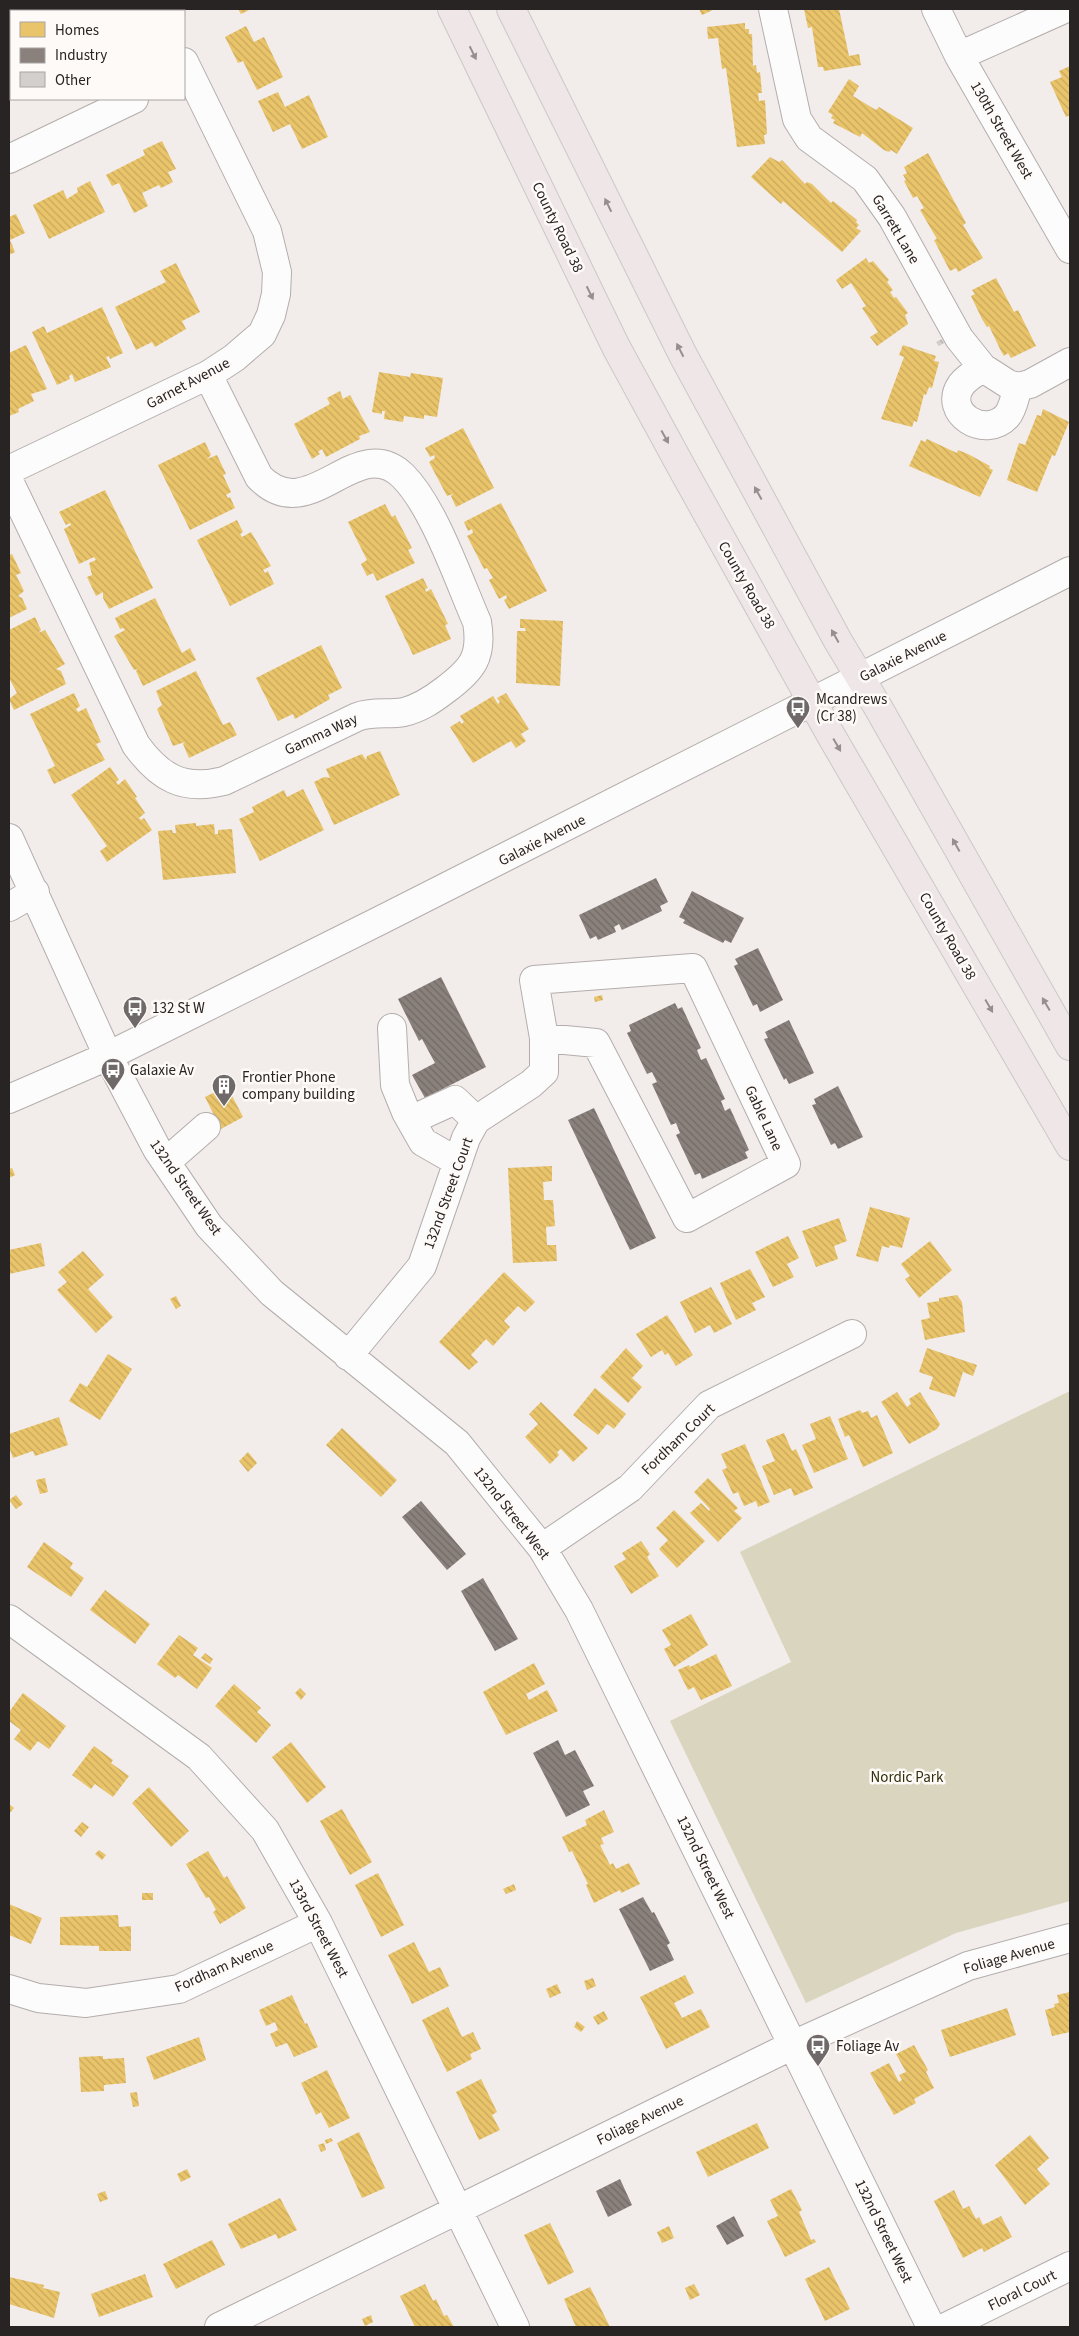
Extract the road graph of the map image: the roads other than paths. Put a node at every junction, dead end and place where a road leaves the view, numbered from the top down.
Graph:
1 (452, 9) edge
2 (511, 9) edge
3 (773, 9) edge
4 (936, 9) edge
5 (1064, 9) edge
6 (959, 56) junction
7 (185, 69) edge
8 (132, 100) edge
9 (9, 159) edge
10 (1070, 249) edge
11 (1070, 362) edge
12 (983, 368) junction
13 (208, 375) junction
14 (1018, 387) junction
15 (9, 470) edge
16 (9, 481) edge
17 (1070, 571) edge
18 (860, 678) junction
19 (814, 702) junction
20 (9, 838) edge
21 (35, 892) junction
22 (9, 907) edge
23 (534, 980) joint
24 (392, 1028) dead end
25 (544, 1038) junction
26 (1070, 1046) edge
27 (108, 1056) junction
28 (9, 1099) edge
29 (411, 1120) junction
30 (476, 1120) junction
31 (206, 1127) dead end
32 (1070, 1146) edge
33 (166, 1162) junction
34 (458, 1162) junction
35 (852, 1334) dead end
36 (348, 1356) junction
37 (542, 1548) junction
38 (9, 1619) edge
39 (318, 1923) junction
40 (1070, 1938) edge
41 (9, 1989) edge
42 (793, 2045) junction
43 (459, 2209) junction
44 (1070, 2266) edge
45 (219, 2327) edge
46 (515, 2327) edge
47 (931, 2327) edge
48 (946, 2327) edge

1 -> 19 main road, County Road 38
18 -> 2 main road
3 - 12 street, Garrett Lane
4 - 6 street, 130th Street West
5 - 6 street
6 - 10 street, 130th Street West
7 - 13 street, Garnet Avenue
8 - 9 street
11 - 14 street
12 - 14 street, Garrett Lane
12 - 14 street
13 - 15 street, Garnet Avenue
13 - 16 street, Gamma Way
17 - 18 street, Galaxie Avenue
18 - 19 street, Galaxie Avenue
26 -> 18 main road
19 - 27 street, Galaxie Avenue
19 -> 32 main road, County Road 38
20 - 21 street, 132nd Street West
21 - 22 street
21 - 27 street, 132nd Street West
23 - 25 street, 132nd Street Court
23 - 25 street, Gable Lane
24 - 29 street
25 - 30 street, 132nd Street Court
27 - 28 street, Galaxie Avenue
27 - 33 street, 132nd Street West
29 - 30 street
29 - 34 street
30 - 34 street, 132nd Street Court
31 - 33 street
33 - 36 street, 132nd Street West
34 - 36 street, 132nd Street Court
35 - 37 street, Fordham Court
36 - 37 street, 132nd Street West
37 - 42 street, 132nd Street West
38 - 39 street, 133rd Street West
39 - 41 street, Fordham Avenue
39 - 43 street, 133rd Street West
40 - 42 street, Foliage Avenue
42 - 43 street, Foliage Avenue
42 - 47 street, 132nd Street West
43 - 45 street, Foliage Avenue
43 - 46 street, 133rd Street West
44 - 48 street, Floral Court

